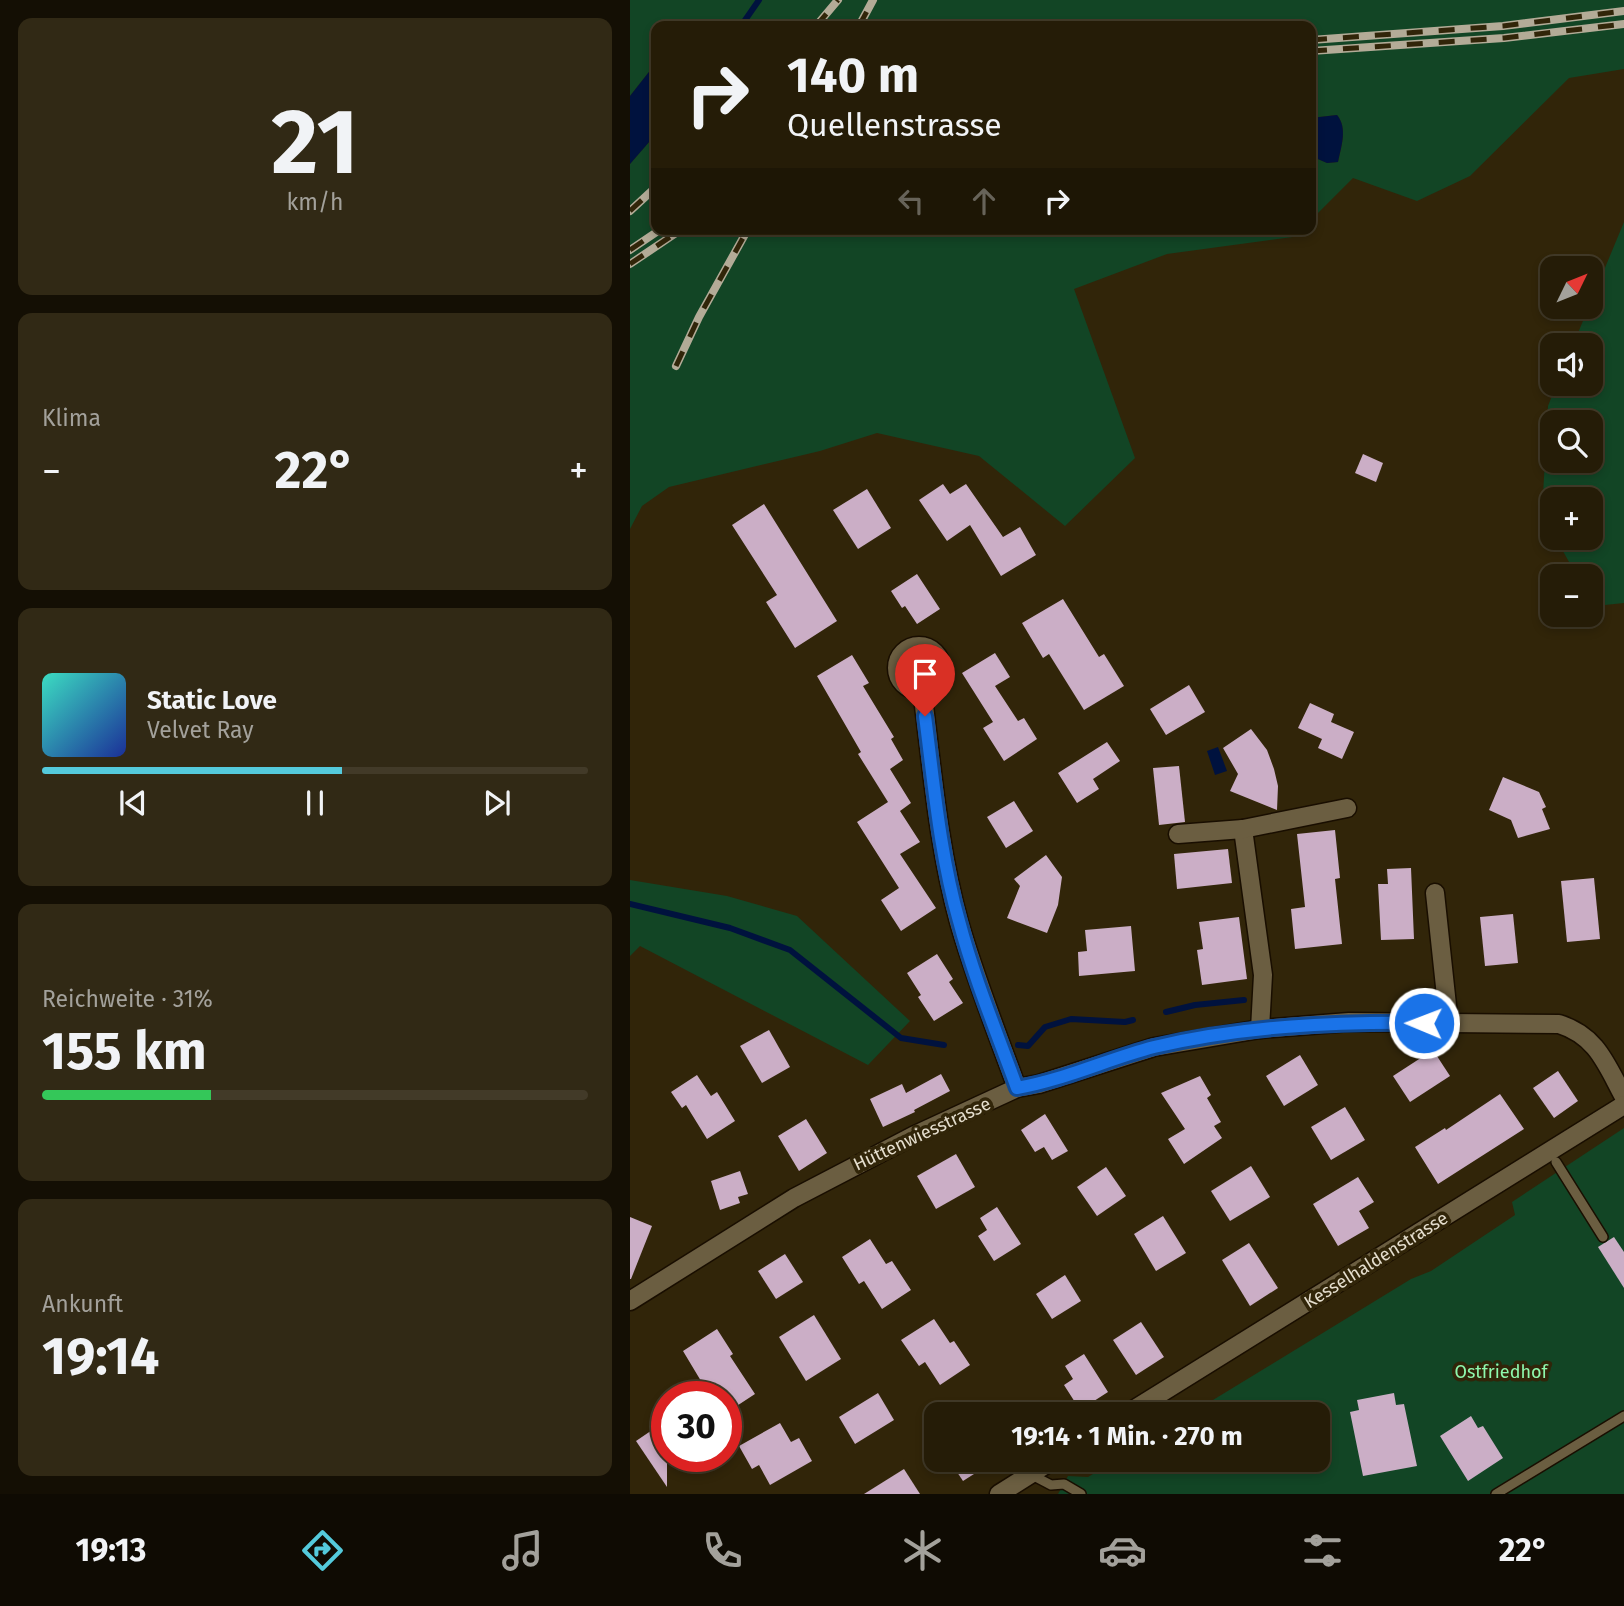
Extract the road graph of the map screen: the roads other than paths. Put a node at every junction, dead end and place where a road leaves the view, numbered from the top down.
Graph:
1 (922, 690) dead end
2 (1347, 808) dead end
3 (1243, 829) junction
4 (1178, 834) dead end
5 (1435, 893) dead end
6 (1449, 1024) junction
7 (1260, 1029) junction
8 (1017, 1088) junction
9 (1624, 1097) edge
10 (1624, 1105) edge
11 (1556, 1162) dead end
12 (1604, 1237) dead end
13 (630, 1301) edge
14 (1146, 1402) edge
15 (1624, 1416) edge
16 (1033, 1472) edge
17 (1030, 1474) junction
18 (999, 1494) edge
19 (1081, 1494) edge
20 (1496, 1494) edge

1 - 8 street
2 - 3 street
3 - 4 street
3 - 7 street
5 - 6 street
6 - 7 street, Hüttenwiesstrasse
6 - 9 street, Hüttenwiesstrasse
7 - 8 street, Hüttenwiesstrasse
8 - 13 street, Hüttenwiesstrasse
10 - 14 street, Kesselhaldenstrasse
11 - 12 lane
15 - 20 lane
16 - 17 street
17 - 18 street
17 - 19 lane

